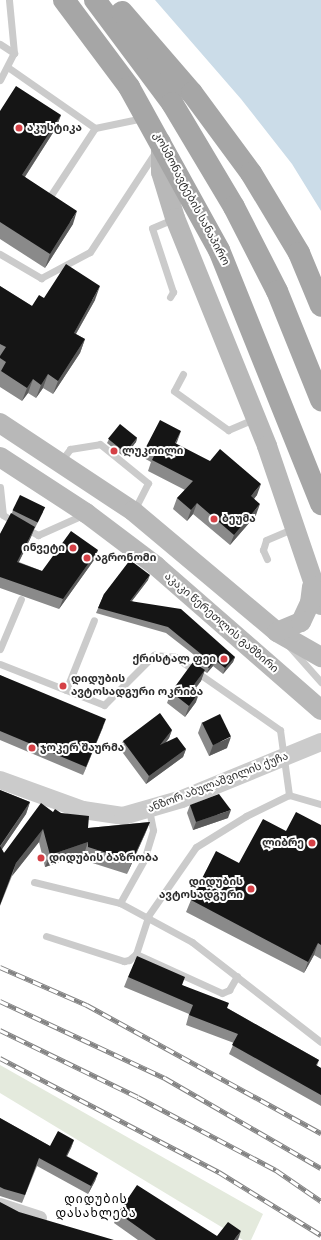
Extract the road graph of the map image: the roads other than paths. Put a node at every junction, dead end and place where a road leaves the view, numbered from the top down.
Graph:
1 (9, 0) edge
2 (64, 0) edge
3 (95, 0) edge
4 (111, 0) edge
5 (0, 44) edge
6 (14, 53) junction
7 (9, 68) junction
8 (0, 80) edge
9 (147, 116) junction
10 (184, 123) junction
11 (95, 128) junction
12 (217, 128) junction
13 (162, 142) junction
14 (47, 202) edge
15 (175, 218) junction
16 (0, 254) edge
17 (170, 297) dead end
18 (321, 306) edge
19 (183, 374) dead end
20 (321, 400) edge
21 (256, 418) junction
22 (0, 423) edge
23 (66, 455) junction
24 (0, 457) edge
25 (0, 487) edge
26 (321, 504) edge
27 (133, 511) junction
28 (86, 513) junction
29 (296, 527) junction
30 (267, 559) dead end
31 (312, 586) junction
32 (21, 599) dead end
33 (321, 605) edge
34 (94, 620) dead end
35 (277, 632) junction
36 (0, 649) edge
37 (321, 657) edge
38 (0, 664) edge
39 (321, 682) edge
40 (66, 690) junction
41 (321, 710) edge
42 (321, 742) edge
43 (286, 758) junction
44 (0, 780) edge
45 (289, 795) junction
46 (321, 804) edge
47 (149, 810) junction
48 (34, 882) dead end
49 (120, 903) junction
50 (148, 916) junction
51 (46, 936) dead end
52 (136, 954) junction
53 (237, 976) junction
54 (321, 1042) edge
55 (0, 1205) edge
56 (58, 1224) edge

1 - 6 lane
2 - 9 main road, კოსმონავტების სანაპირო
3 - 10 main road
4 - 12 main road
5 - 6 lane
6 - 7 lane
7 - 8 lane
7 - 11 lane
9 - 11 lane
9 - 13 main road, კოსმონავტების სანაპირო
10 - 12 main road
10 - 13 main road
10 - 20 main road
11 - 14 lane
12 - 18 main road
13 - 15 main road
13 - 16 lane
13 - 26 main road, კოსმონავტების სანაპირო
15 - 17 lane
15 - 21 main road
19 - 21 lane
21 - 29 main road
22 - 23 main road
23 - 27 main road
23 - 27 lane
24 - 28 main road, აკაკი წერეთლის გამზირი
25 - 28 lane
27 - 35 main road
28 - 41 main road, აკაკი წერეთლის გამზირი
29 - 30 lane
29 - 31 main road
31 - 33 main road
31 - 35 main road
32 - 36 lane
34 - 40 lane
35 - 37 main road
35 - 39 lane
38 - 40 lane
40 - 43 lane
42 - 43 street, ანზორ აბულაშვილის ქუჩა
43 - 45 lane
43 - 47 street, ანზორ აბულაშვილის ქუჩა
44 - 47 street, ანზორ აბულაშვილის ქუჩა
45 - 46 lane
45 - 50 lane
47 - 49 lane
48 - 49 lane
49 - 50 lane
50 - 52 lane
50 - 53 lane
51 - 52 lane
52 - 53 lane
53 - 54 lane
55 - 56 street

